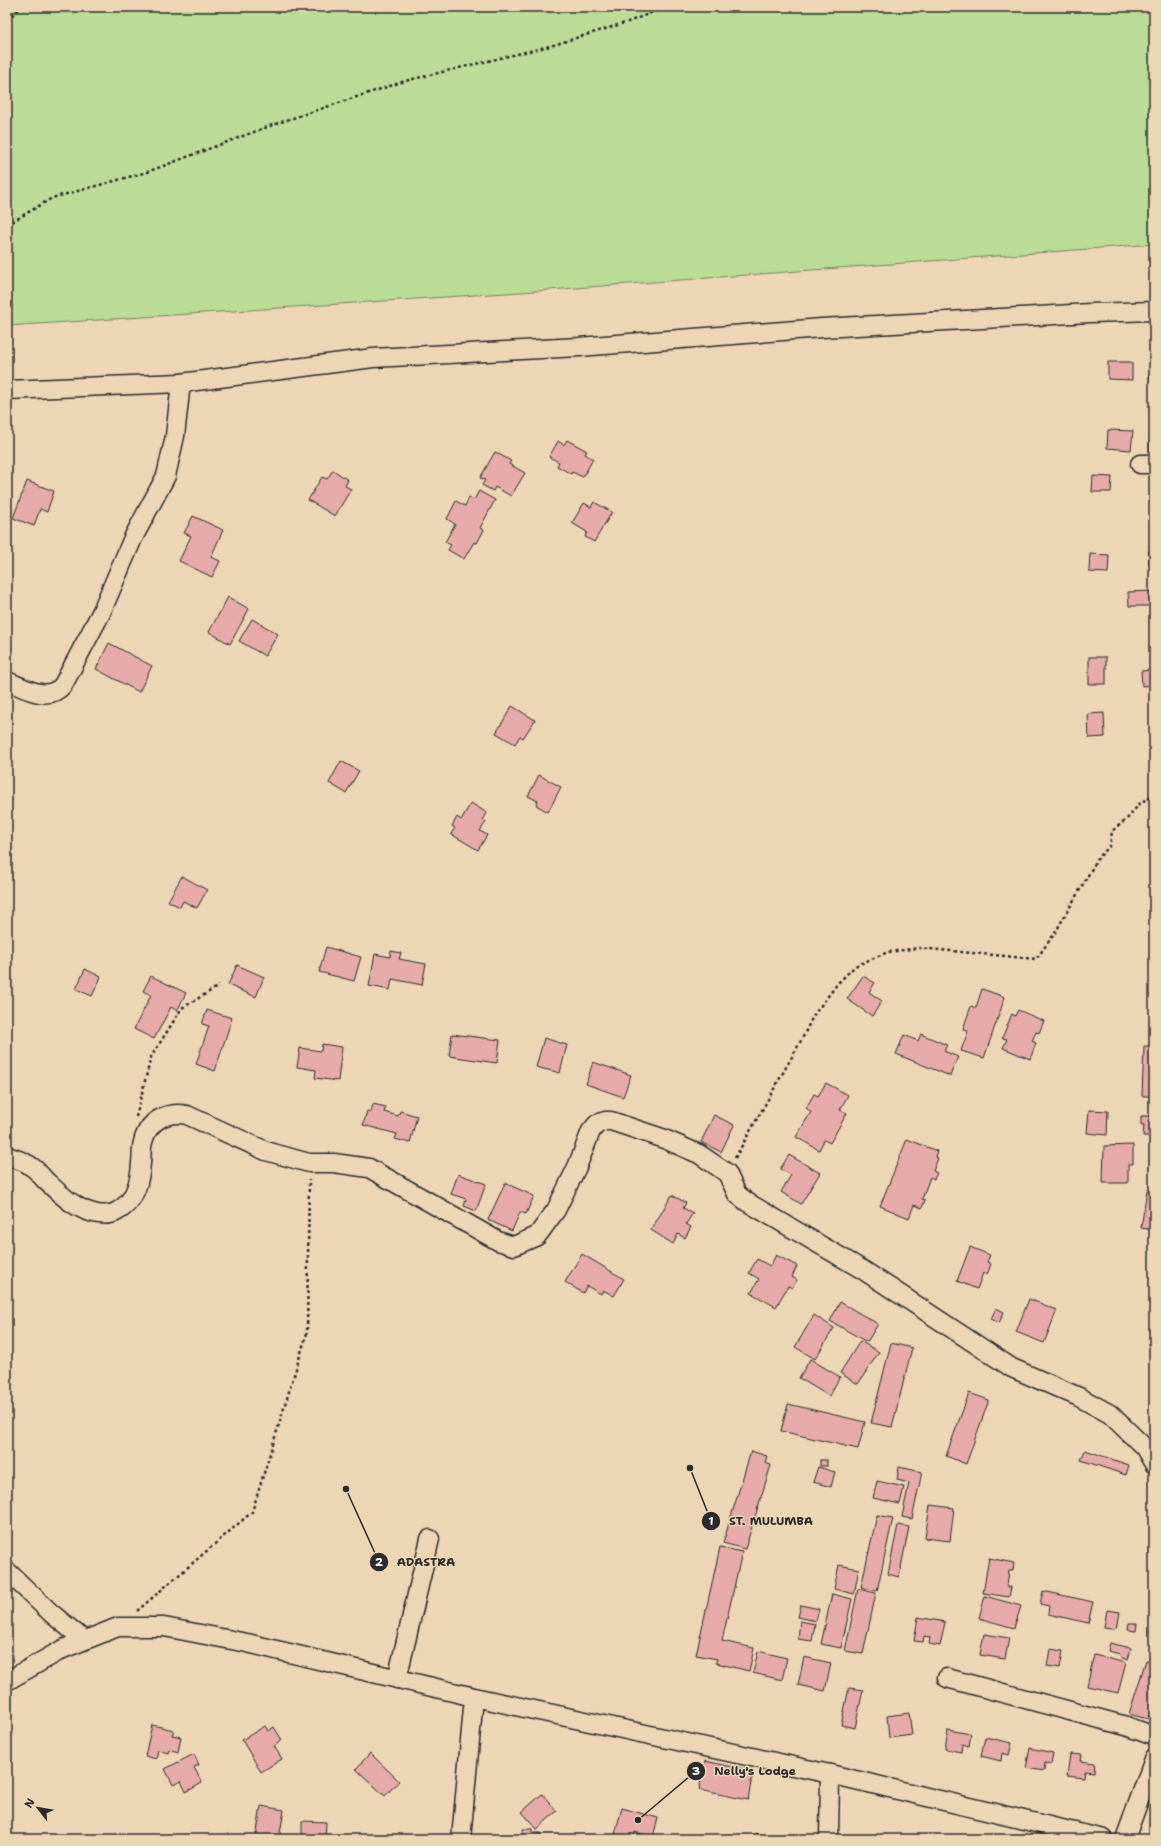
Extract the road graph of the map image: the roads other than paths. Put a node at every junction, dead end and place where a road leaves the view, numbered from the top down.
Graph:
1 (1154, 311) edge
2 (181, 383) junction
3 (7, 390) edge
4 (7, 682) edge
5 (7, 1156) edge
6 (1154, 1464) edge
7 (430, 1538) dead end
8 (7, 1571) edge
9 (84, 1640) junction
10 (947, 1678) dead end
11 (397, 1679) junction
12 (7, 1681) edge
13 (474, 1697) junction
14 (1154, 1736) edge
15 (1154, 1759) edge
16 (830, 1774) junction
17 (461, 1839) edge
18 (829, 1839) edge
19 (1104, 1839) edge
20 (1125, 1839) edge

1 - 2 street
2 - 3 street
2 - 4 street
5 - 6 street
7 - 11 street
8 - 9 street
9 - 11 street
9 - 12 street
10 - 14 street
11 - 13 street
13 - 16 street
13 - 17 street
15 - 20 street
16 - 18 street
16 - 19 street

